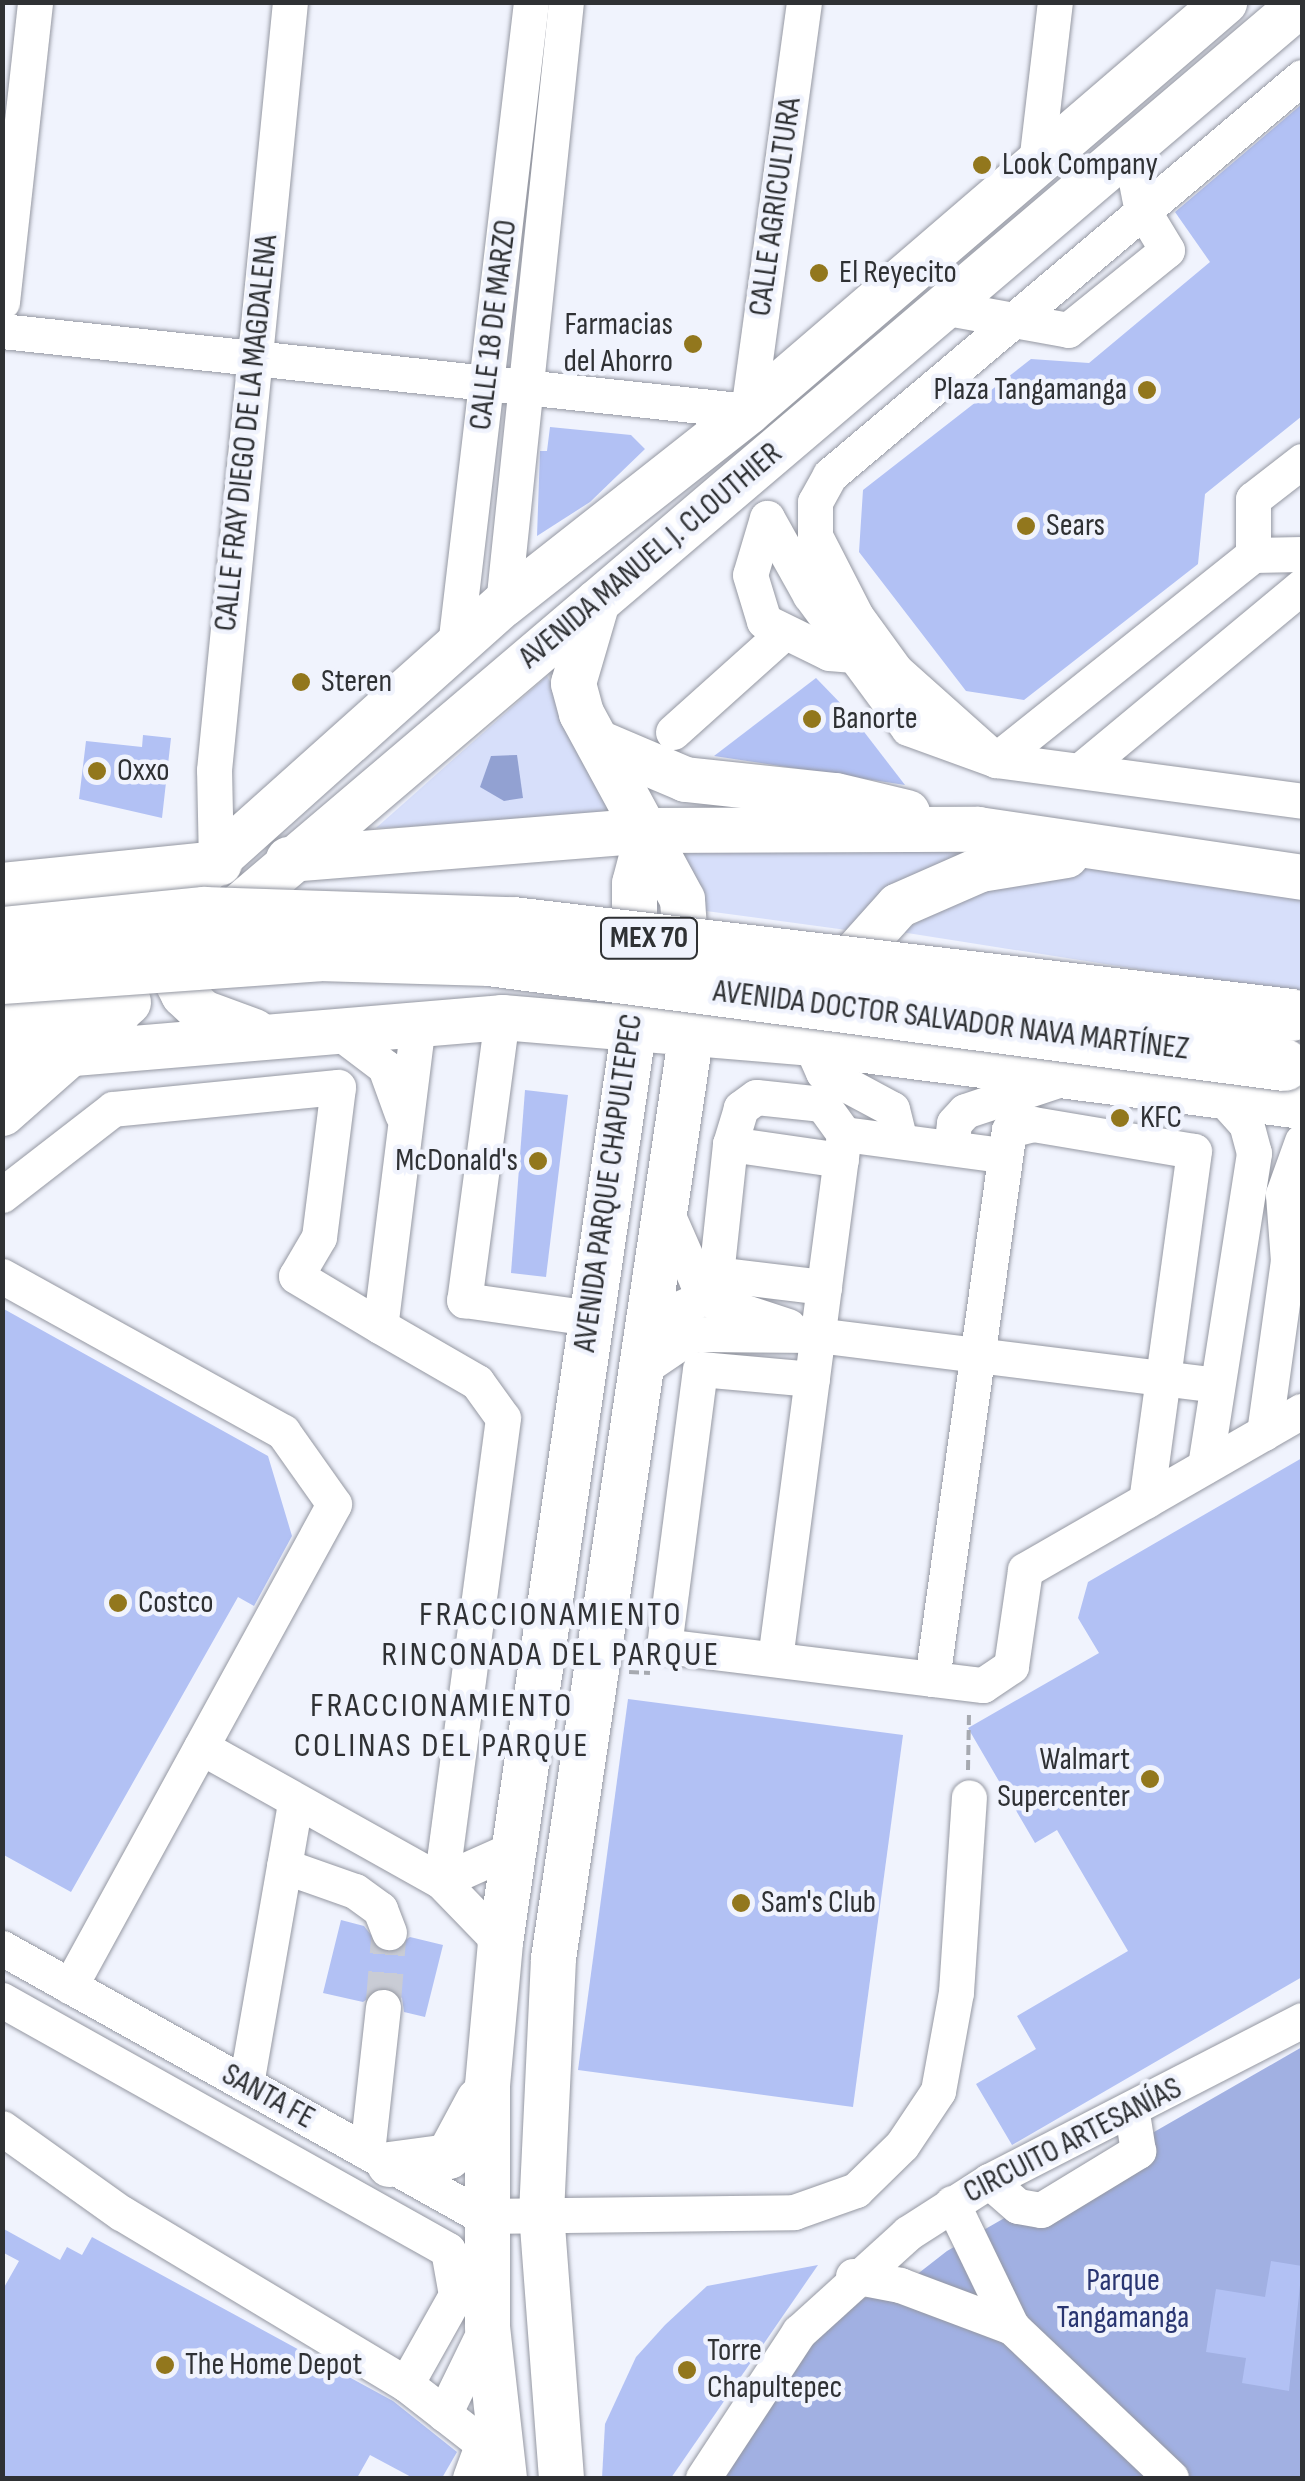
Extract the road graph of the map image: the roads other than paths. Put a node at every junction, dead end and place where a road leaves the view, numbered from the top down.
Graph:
1 (35, 2) edge
2 (290, 2) edge
3 (531, 2) edge
4 (566, 2) edge
5 (804, 2) edge
6 (1055, 2) edge
7 (1224, 2) edge
8 (1302, 2) edge
9 (1302, 77) edge
10 (1130, 146) junction
11 (1036, 163) junction
12 (1141, 206) junction
13 (2, 302) edge
14 (942, 307) junction
15 (1006, 322) junction
16 (2, 332) edge
17 (253, 362) junction
18 (487, 386) junction
19 (524, 390) junction
20 (748, 411) junction
21 (771, 454) junction
22 (1302, 461) edge
23 (767, 518) junction
24 (1302, 554) edge
25 (1253, 555) junction
26 (1302, 586) edge
27 (597, 601) junction
28 (504, 604) junction
29 (781, 635) junction
30 (455, 646) junction
31 (864, 648) junction
32 (673, 732) dead end
33 (597, 741) junction
34 (996, 760) junction
35 (1083, 768) junction
36 (1302, 801) edge
37 (978, 829) junction
38 (648, 830) junction
39 (1108, 848) junction
40 (297, 858) junction
41 (216, 863) junction
42 (1302, 877) edge
43 (7, 900) edge
44 (148, 921) junction
45 (166, 967) junction
46 (2, 976) edge
47 (114, 1014) joint
48 (502, 1017) junction
49 (548, 1019) junction
50 (418, 1023) junction
51 (634, 1026) junction
52 (335, 1030) junction
53 (691, 1031) junction
54 (39, 1032) edge
55 (271, 1034) junction
56 (789, 1041) junction
57 (1297, 1054) edge
58 (2, 1057) edge
59 (1012, 1070) junction
60 (1080, 1077) junction
61 (1221, 1096) junction
62 (683, 1108) junction
63 (2, 1113) edge
64 (620, 1120) junction
65 (405, 1124) junction
66 (1082, 1132) junction
67 (900, 1141) junction
68 (1302, 1141) edge
69 (730, 1144) junction
70 (842, 1147) junction
71 (951, 1148) junction
72 (1001, 1154) junction
73 (2, 1195) edge
74 (664, 1206) junction
75 (1293, 1241) edge
76 (1235, 1268) junction
77 (2, 1276) edge
78 (1285, 1283) junction
79 (824, 1286) junction
80 (709, 1295) junction
81 (590, 1318) junction
82 (645, 1324) junction
83 (380, 1326) junction
84 (818, 1335) junction
85 (975, 1356) junction
86 (583, 1372) junction
87 (637, 1372) junction
88 (812, 1379) junction
89 (1162, 1379) junction
90 (1217, 1386) junction
91 (1302, 1411) edge
92 (1264, 1433) junction
93 (1206, 1466) junction
94 (1146, 1501) junction
95 (775, 1660) junction
96 (932, 1678) junction
97 (201, 1747) junction
98 (969, 1796) road end
99 (295, 1802) junction
100 (517, 1846) junction
101 (284, 1866) junction
102 (441, 1881) junction
103 (389, 1932) tunnel mouth
104 (500, 1942) junction
105 (2, 1948) edge
106 (70, 1986) junction
107 (2, 2000) edge
108 (383, 2007) tunnel mouth
109 (1302, 2020) edge
110 (246, 2084) junction
111 (487, 2085) junction
112 (1132, 2112) junction
113 (2, 2128) edge
114 (378, 2158) junction
115 (989, 2181) junction
116 (952, 2204) junction
117 (541, 2213) junction
118 (482, 2216) junction
119 (470, 2268) junction
120 (853, 2276) junction
121 (487, 2326) junction
122 (1012, 2327) junction
123 (406, 2384) junction
124 (444, 2414) junction
125 (490, 2465) edge
126 (561, 2478) edge
127 (703, 2478) edge
128 (1172, 2478) edge

1 - 13 street
2 - 17 street, CALLE FRAY DIEGO DE LA MAGDALENA
3 - 18 street, CALLE 18 DE MARZO
4 - 19 street, CALLE 18 DE MARZO
5 - 20 street, CALLE AGRICULTURA
6 - 11 street
7 - 11 main road, AVENIDA MANUEL J. CLOUTHIER
8 - 10 main road, AVENIDA MANUEL J. CLOUTHIER
9 - 12 street
10 - 12 street
10 - 14 main road, AVENIDA MANUEL J. CLOUTHIER
11 - 20 main road, AVENIDA MANUEL J. CLOUTHIER
12 - 15 street
12 - 15 street
14 - 15 street
14 - 21 main road, AVENIDA MANUEL J. CLOUTHIER
15 - 31 street
16 - 17 street
17 - 18 street
17 - 41 street, CALLE FRAY DIEGO DE LA MAGDALENA
18 - 19 street
18 - 30 street, CALLE 18 DE MARZO
19 - 20 street
19 - 28 street, CALLE 18 DE MARZO
20 - 21 main road
20 - 28 main road, AVENIDA MANUEL J. CLOUTHIER
21 - 23 street
21 - 27 main road, AVENIDA MANUEL J. CLOUTHIER
22 - 25 street
23 - 29 street
23 - 31 street
24 - 25 street
25 - 34 street
26 - 35 street
27 - 33 main road
27 - 40 main road, AVENIDA MANUEL J. CLOUTHIER
28 - 30 main road, AVENIDA MANUEL J. CLOUTHIER
29 - 31 street
29 - 32 street
30 - 41 main road, AVENIDA MANUEL J. CLOUTHIER
31 - 34 street
33 - 37 main road
33 - 38 main road
34 - 35 street
35 - 36 street
37 - 38 main road
37 - 39 main road
38 - 40 main road
38 - 51 main road, AVENIDA PARQUE CHAPULTEPEC
38 - 53 main road, AVENIDA PARQUE CHAPULTEPEC
39 - 42 main road
39 - 59 main road
40 - 41 main road
40 - 45 main road, AVENIDA MANUEL J. CLOUTHIER
41 - 43 main road
41 - 44 main road, AVENIDA MANUEL J. CLOUTHIER
43 - 46 main road
43 - 57 highway, AVENIDA DOCTOR SALVADOR NAVA MARTÍNEZ / MEX 70, bridge
44 - 45 main road
44 - 54 main road, AVENIDA MANUEL J. CLOUTHIER
45 - 47 main road, AVENIDA MANUEL J. CLOUTHIER
45 - 55 main road
46 - 57 highway, AVENIDA DOCTOR SALVADOR NAVA MARTÍNEZ / MEX 70, bridge
47 - 54 highway
48 - 49 main road, AVENIDA DOCTOR SALVADOR NAVA MARTÍNEZ
48 - 50 main road, AVENIDA DOCTOR SALVADOR NAVA MARTÍNEZ
48 - 81 street
49 - 51 main road, AVENIDA DOCTOR SALVADOR NAVA MARTÍNEZ
49 - 64 main road
50 - 52 main road, AVENIDA DOCTOR SALVADOR NAVA MARTÍNEZ
50 - 65 street
51 - 53 main road, AVENIDA DOCTOR SALVADOR NAVA MARTÍNEZ
51 - 64 main road, AVENIDA PARQUE CHAPULTEPEC
52 - 55 main road, AVENIDA DOCTOR SALVADOR NAVA MARTÍNEZ
52 - 65 street
53 - 56 main road, AVENIDA DOCTOR SALVADOR NAVA MARTÍNEZ
53 - 62 main road, AVENIDA PARQUE CHAPULTEPEC
54 - 55 main road, AVENIDA DOCTOR SALVADOR NAVA MARTÍNEZ
54 - 58 main road, AVENIDA MANUEL J. CLOUTHIER
54 - 63 main road, AVENIDA MANUEL J. CLOUTHIER
56 - 59 main road, AVENIDA DOCTOR SALVADOR NAVA MARTÍNEZ
56 - 62 main road
56 - 67 street
57 - 61 main road, AVENIDA DOCTOR SALVADOR NAVA MARTÍNEZ
59 - 60 main road, AVENIDA DOCTOR SALVADOR NAVA MARTÍNEZ
60 - 61 main road, AVENIDA DOCTOR SALVADOR NAVA MARTÍNEZ
60 - 66 street
60 - 71 street
61 - 76 street
62 - 74 main road, AVENIDA PARQUE CHAPULTEPEC
64 - 81 main road, AVENIDA PARQUE CHAPULTEPEC
65 - 83 street
66 - 72 street
66 - 89 street
67 - 70 street
67 - 71 street
68 - 75 street
69 - 70 street
69 - 70 street
69 - 79 street
70 - 79 street
71 - 72 street
72 - 85 street
73 - 83 street
74 - 80 street
74 - 82 main road, AVENIDA PARQUE CHAPULTEPEC
75 - 78 street
76 - 78 street
76 - 90 street
77 - 97 street
78 - 92 street
79 - 84 street
80 - 82 street
80 - 84 street
81 - 86 main road, AVENIDA PARQUE CHAPULTEPEC
82 - 86 main road
82 - 87 main road, AVENIDA PARQUE CHAPULTEPEC
83 - 102 street
84 - 85 street
84 - 87 street
84 - 88 street
85 - 89 street
85 - 96 street
86 - 100 main road, AVENIDA PARQUE CHAPULTEPEC
87 - 117 main road, AVENIDA PARQUE CHAPULTEPEC
88 - 95 street
88 - 95 street
89 - 90 street
89 - 94 street
90 - 93 street
91 - 92 street
92 - 93 street
93 - 94 street
94 - 96 street
95 - 96 street
97 - 99 street
97 - 106 street
98 - 117 street
99 - 101 street
99 - 102 street
100 - 102 street
100 - 104 main road, AVENIDA PARQUE CHAPULTEPEC
101 - 103 street
101 - 110 street
102 - 104 street
104 - 111 main road, AVENIDA PARQUE CHAPULTEPEC
105 - 106 street, SANTA FE
106 - 110 street, SANTA FE
107 - 119 street
108 - 114 street
109 - 112 street, CIRCUITO ARTESANÍAS
110 - 114 street, SANTA FE
111 - 114 main road
111 - 118 main road, AVENIDA PARQUE CHAPULTEPEC
112 - 115 street, CIRCUITO ARTESANÍAS
112 - 115 street
113 - 123 street
114 - 118 street, SANTA FE
115 - 116 street, CIRCUITO ARTESANÍAS
116 - 120 street, CIRCUITO ARTESANÍAS
116 - 122 street
117 - 118 street
117 - 126 main road, AVENIDA PARQUE CHAPULTEPEC
118 - 119 main road, AVENIDA PARQUE CHAPULTEPEC
119 - 121 main road, AVENIDA PARQUE CHAPULTEPEC
119 - 123 street
120 - 122 street
120 - 127 street, CIRCUITO ARTESANÍAS
121 - 124 street
121 - 125 main road, AVENIDA PARQUE CHAPULTEPEC
122 - 128 street
123 - 124 street
124 - 125 street

